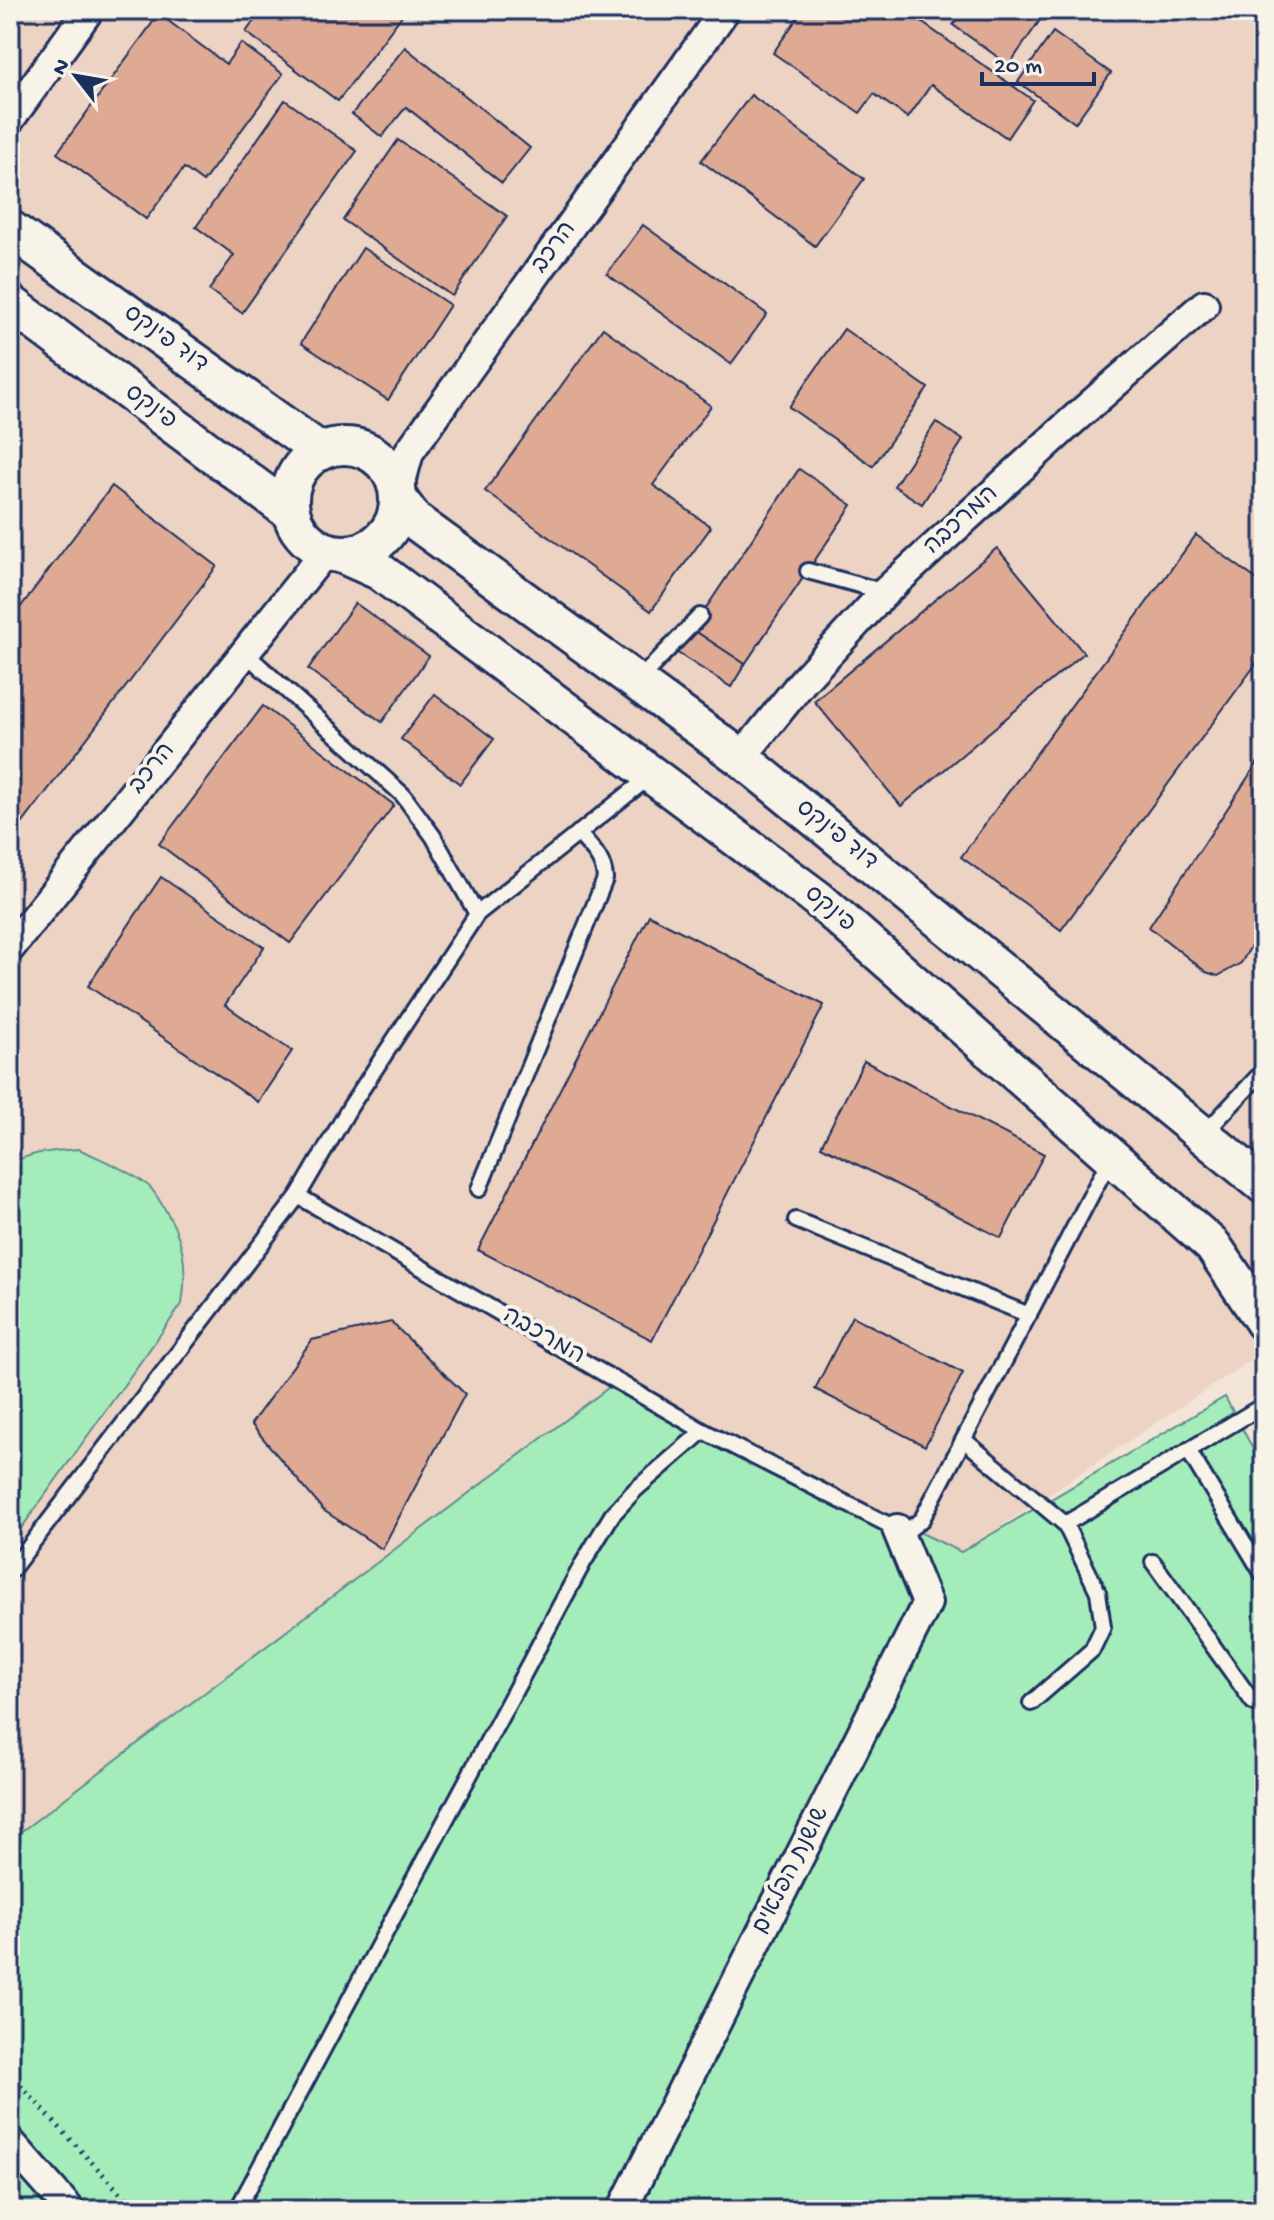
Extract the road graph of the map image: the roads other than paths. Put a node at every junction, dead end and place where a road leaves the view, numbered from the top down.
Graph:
1 (89, 10) edge
2 (725, 10) edge
3 (10, 119) edge
4 (10, 229) edge
5 (10, 303) edge
6 (1204, 305) dead end
7 (320, 451) junction
8 (399, 497) junction
9 (290, 512) junction
10 (334, 553) junction
11 (808, 571) dead end
12 (885, 592) junction
13 (700, 616) dead end
14 (245, 653) junction
15 (636, 682) junction
16 (741, 758) junction
17 (652, 775) junction
18 (578, 833) junction
19 (477, 914) junction
20 (10, 948) edge
21 (1264, 1070) edge
22 (1203, 1136) junction
23 (1111, 1157) junction
24 (1264, 1185) edge
25 (479, 1189) dead end
26 (298, 1196) junction
27 (796, 1220) dead end
28 (1029, 1315) junction
29 (1264, 1322) edge
30 (1264, 1405) edge
31 (703, 1431) junction
32 (964, 1440) junction
33 (1188, 1450) junction
34 (1065, 1524) junction
35 (897, 1529) junction
36 (1153, 1562) dead end
37 (10, 1572) edge
38 (1264, 1576) edge
39 (1031, 1703) dead end
40 (1264, 1706) edge
41 (10, 2142) edge
42 (70, 2210) edge
43 (237, 2210) edge
44 (622, 2210) edge

1 - 3 street
2 - 8 street, הרכב
4 - 7 street, דוד פינקס
5 - 9 street, פינקס
6 - 12 street, המרכבה
7 - 8 street
7 - 9 street
8 - 10 street
8 - 15 street, דוד פינקס
9 - 10 street
10 - 14 street, הרכב
10 - 17 street, פינקס
11 - 12 lane
12 - 16 street, המרכבה
13 - 15 lane
14 - 19 lane
14 - 20 street, הרכב
15 - 16 street, דוד פינקס
16 - 22 street, דוד פינקס
17 - 18 lane
17 - 23 street, פינקס
18 - 19 lane
18 - 25 lane
19 - 26 lane
21 - 22 lane
22 - 24 street, דוד פינקס
23 - 28 lane
23 - 29 street, פינקס
26 - 31 lane, המרכבה
26 - 37 lane
27 - 28 lane
28 - 32 lane
30 - 33 lane
31 - 35 lane, המרכבה
31 - 43 lane
32 - 34 lane
32 - 35 lane
33 - 34 lane
33 - 38 lane
34 - 39 lane
35 - 44 street, שושנת הפלאים
36 - 40 lane
41 - 42 street

